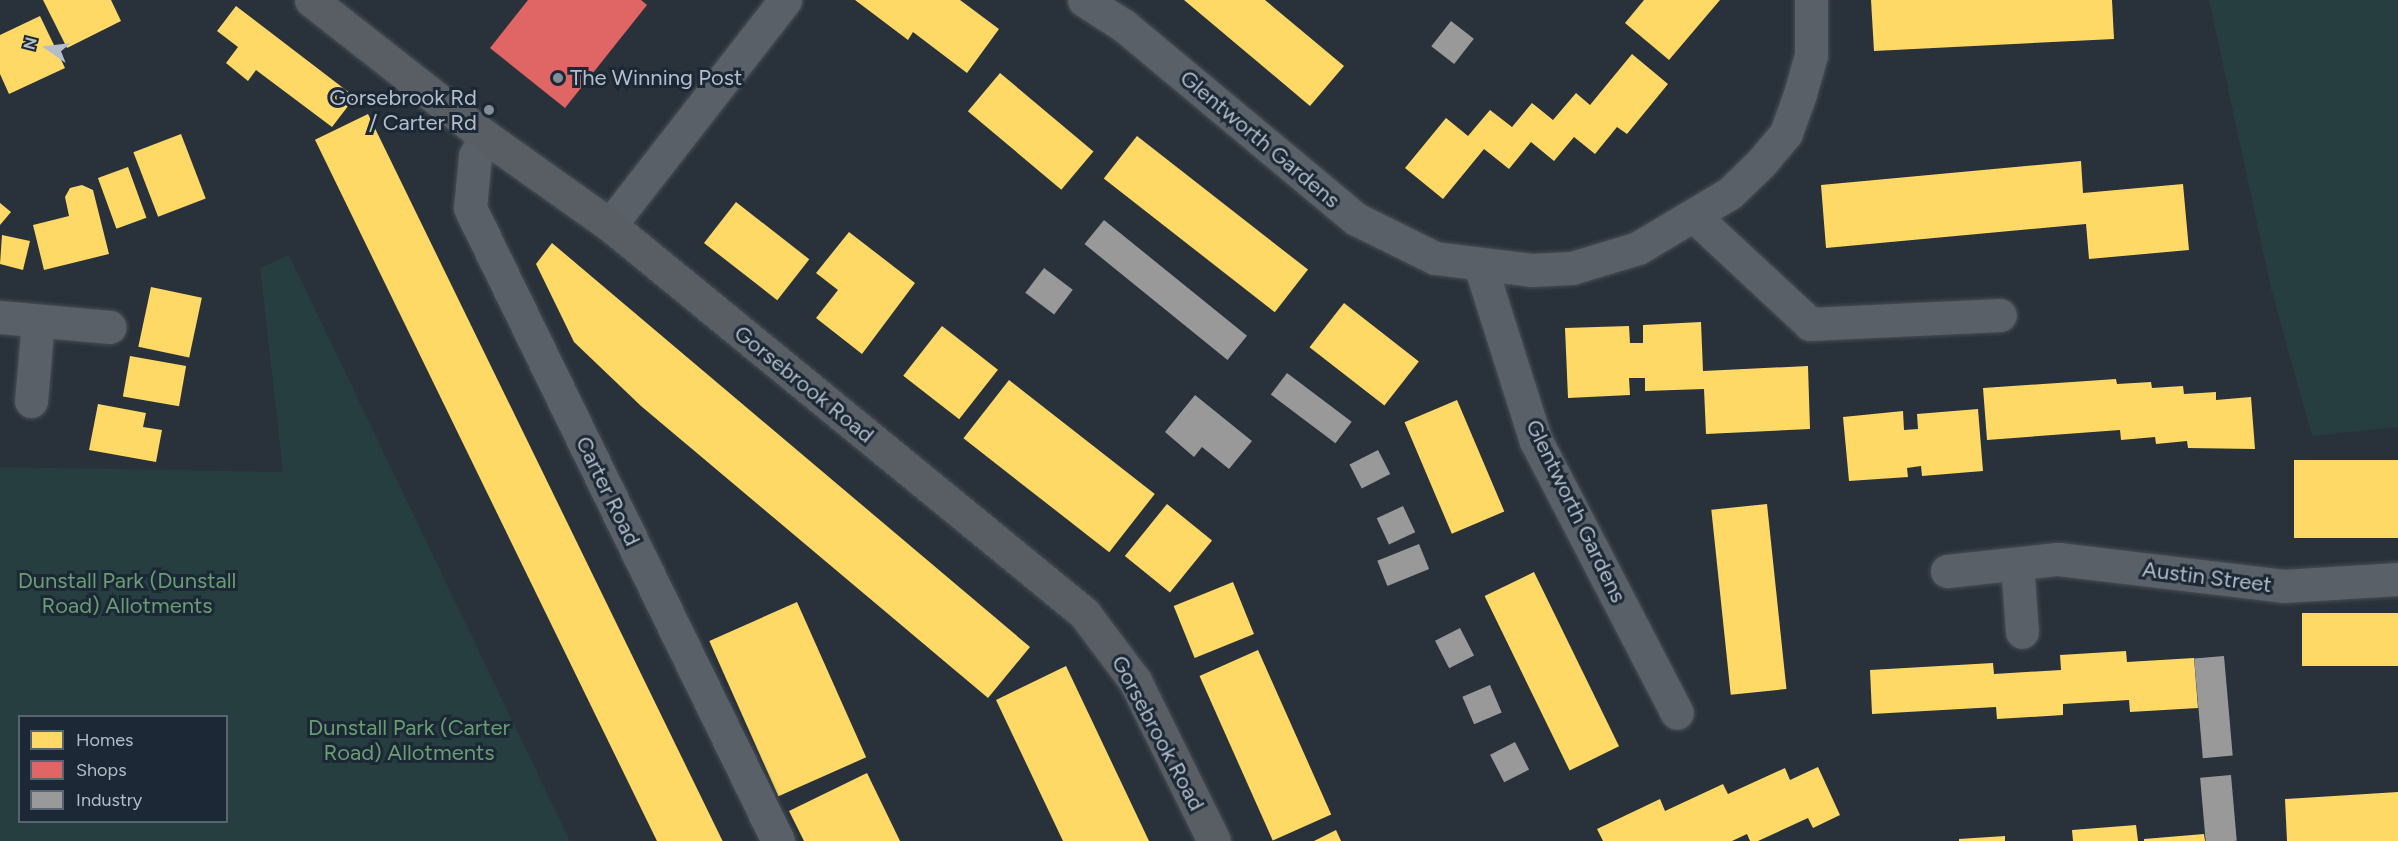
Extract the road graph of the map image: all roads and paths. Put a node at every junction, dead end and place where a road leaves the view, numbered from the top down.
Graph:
1 (311, 0) edge
2 (785, 0) edge
3 (1084, 0) edge
4 (1811, 0) edge
5 (486, 138) junction
6 (1695, 217) junction
7 (610, 225) junction
8 (1481, 268) junction
9 (2000, 315) dead end
10 (0, 317) edge
11 (38, 321) junction
12 (110, 327) dead end
13 (31, 401) dead end
14 (2017, 564) junction
15 (1947, 571) dead end
16 (2398, 579) edge
17 (2022, 632) dead end
18 (1677, 713) dead end
19 (778, 841) edge
20 (1214, 841) edge

1 - 5 street, Gorsebrook Road
2 - 7 street
3 - 8 street, Glentworth Gardens
4 - 6 street, Glentworth Gardens
5 - 7 street, Gorsebrook Road
5 - 19 street, Carter Road
6 - 8 street, Glentworth Gardens
6 - 9 street
7 - 20 street, Gorsebrook Road
8 - 18 street, Glentworth Gardens
10 - 11 street
11 - 12 street
11 - 13 street
14 - 15 street, Austin Street
14 - 16 street, Austin Street
14 - 17 street

